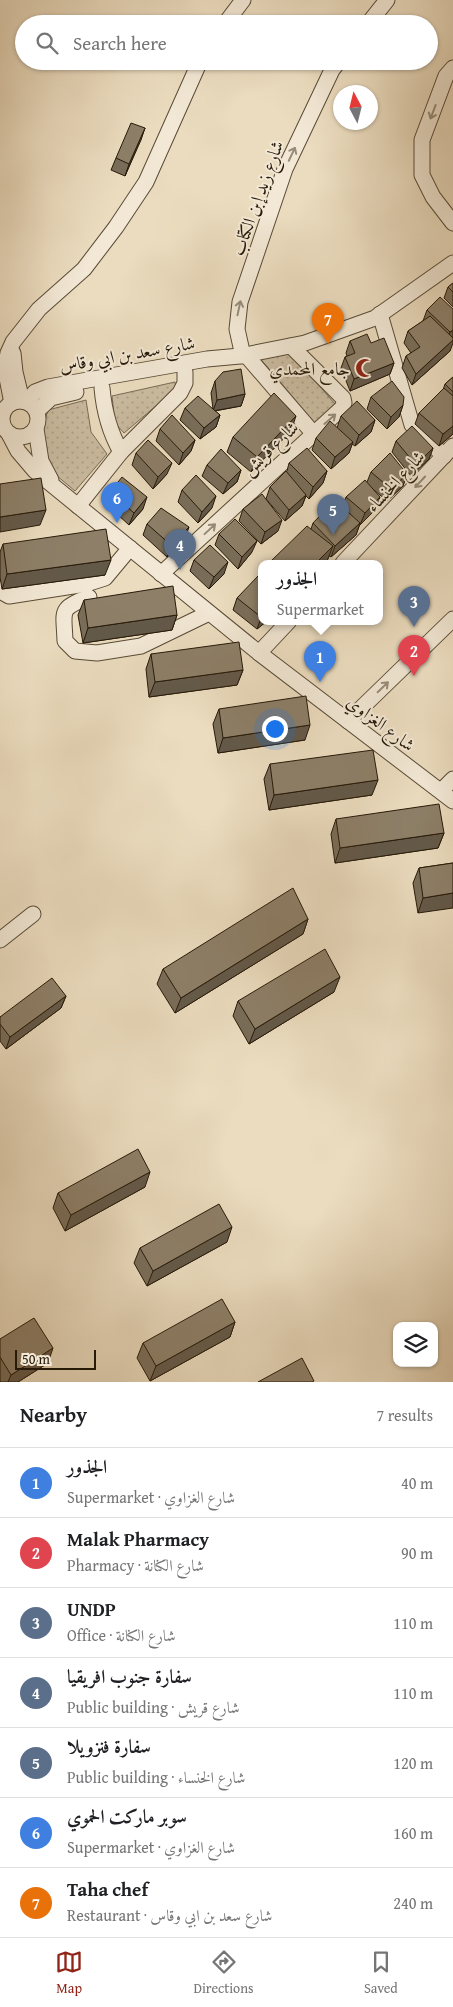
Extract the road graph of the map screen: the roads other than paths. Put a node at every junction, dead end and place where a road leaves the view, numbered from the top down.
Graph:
1 (243, 0) edge
2 (387, 0) edge
3 (232, 15) edge
4 (375, 15) edge
5 (453, 68) edge
6 (196, 70) edge
7 (332, 70) edge
8 (453, 223) edge
9 (453, 263) edge
10 (380, 314) junction
11 (291, 346) junction
12 (243, 356) junction
13 (185, 372) junction
14 (102, 388) junction
15 (24, 404) junction
16 (36, 429) junction
17 (9, 434) junction
18 (314, 434) junction
19 (449, 451) edge
20 (121, 452) junction
21 (54, 485) junction
22 (78, 506) junction
23 (103, 526) junction
24 (87, 533) edge
25 (130, 548) junction
26 (346, 560) edge
27 (161, 574) junction
28 (0, 589) edge
29 (88, 597) edge
30 (209, 612) junction
31 (453, 619) edge
32 (285, 625) edge
33 (259, 653) junction
34 (348, 721) junction
35 (453, 779) edge
36 (441, 791) junction
37 (453, 801) edge
38 (33, 914) dead end
39 (0, 940) edge

1 - 3 street
2 - 4 street
5 -> 8 street
6 - 15 street
12 -> 7 street, شارع زيد إبن الكتاب
9 - 10 street, شارع سعد بن ابي وقاس
10 - 11 street, شارع سعد بن ابي وقاس
10 - 19 street
11 - 12 street, شارع سعد بن ابي وقاس
18 -> 11 street, شارع قريش
12 - 13 street, شارع سعد بن ابي وقاس
12 - 15 street, شارع سعد بن ابي وقاس
12 - 18 street
13 - 14 street, شارع سعد بن ابي وقاس
13 - 20 street
14 - 15 street, شارع سعد بن ابي وقاس
14 - 20 street
15 - 16 street
15 - 17 street
16 - 17 street
16 - 21 street, شارع الغزاوي
17 - 21 street, شارع الغزاوي
27 -> 18 street, شارع قريش
19 -> 26 street, شارع الخنساء
20 - 22 street
21 - 22 street, شارع الغزاوي
22 - 23 street, شارع الغزاوي
23 - 24 street
23 - 25 street, شارع الغزاوي
25 - 27 street, شارع الغزاوي
25 - 28 street
27 - 30 street, شارع الغزاوي
29 - 30 street
30 - 33 street, شارع الغزاوي
34 -> 31 street
32 - 33 street
33 - 34 street, شارع الغزاوي
34 - 36 street, شارع الغزاوي
35 - 36 street
36 - 37 street, شارع الغزاوي
38 - 39 street

